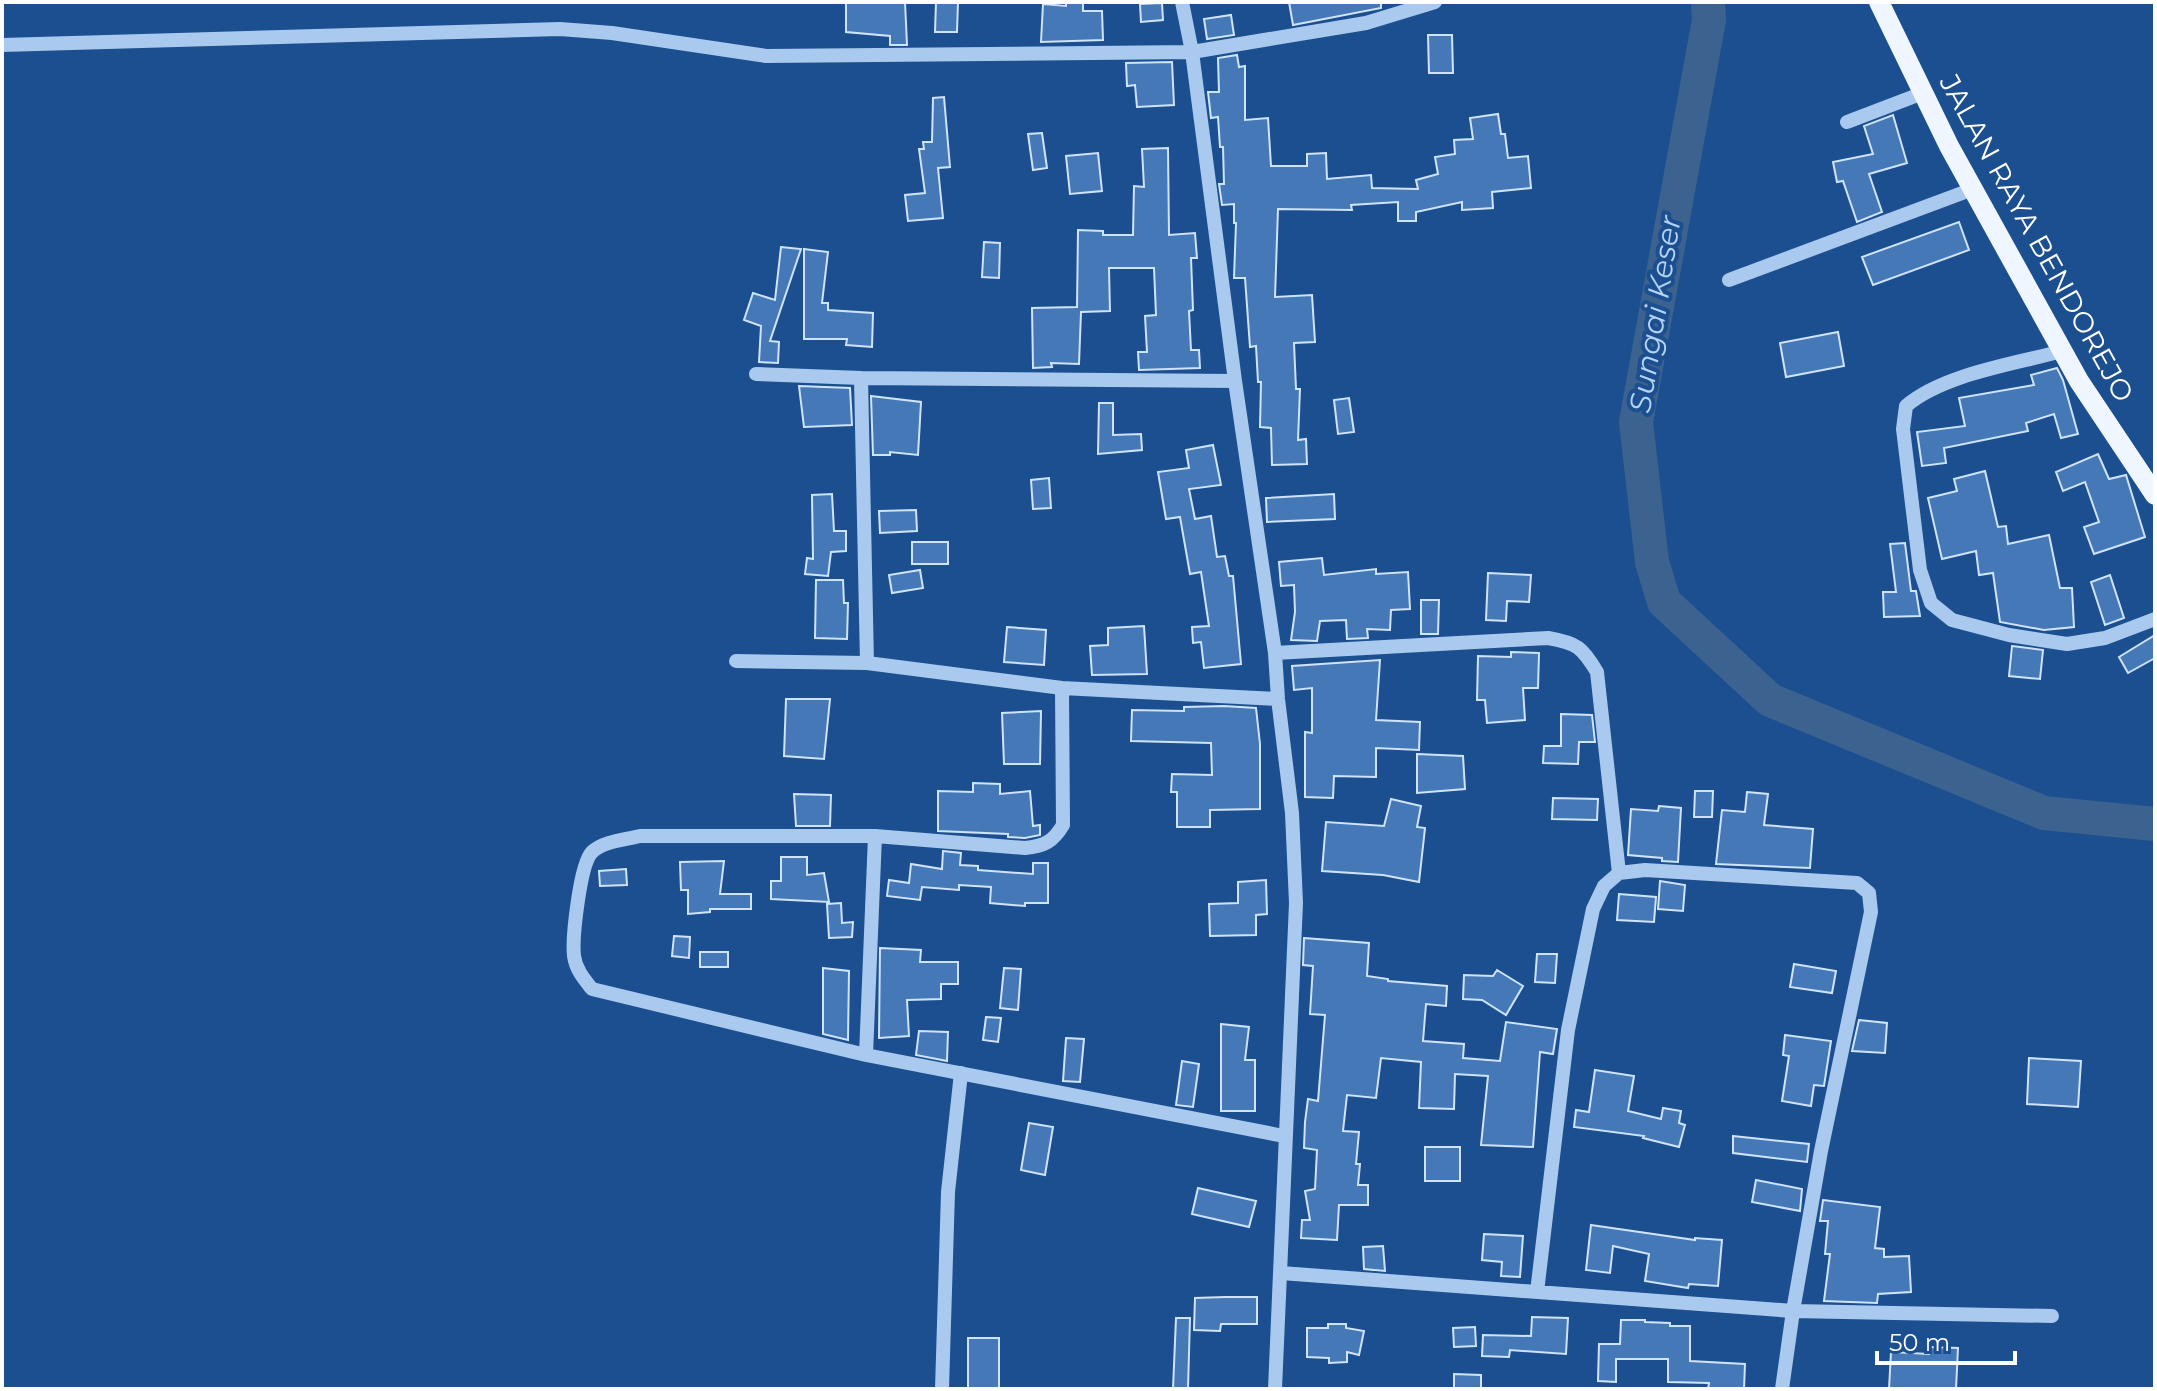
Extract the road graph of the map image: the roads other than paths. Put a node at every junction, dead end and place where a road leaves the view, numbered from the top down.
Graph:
1 (1182, 2) edge
2 (1435, 2) edge
3 (1879, 2) edge
4 (2, 45) edge
5 (1192, 52) junction
6 (1923, 93) junction
7 (1847, 122) dead end
8 (1973, 189) junction
9 (1729, 280) dead end
10 (2062, 351) junction
11 (756, 374) dead end
12 (861, 378) junction
13 (1235, 381) junction
14 (2155, 495) edge
15 (2155, 619) edge
16 (1275, 653) junction
17 (736, 661) dead end
18 (867, 663) junction
19 (1062, 688) junction
20 (1278, 699) junction
21 (875, 836) junction
22 (1619, 873) junction
23 (866, 1055) junction
24 (961, 1073) junction
25 (1284, 1136) junction
26 (1281, 1273) junction
27 (1537, 1292) junction
28 (1793, 1311) junction
29 (2052, 1316) dead end
30 (942, 1389) edge
31 (1275, 1389) edge
32 (1782, 1389) edge

1 - 5 street
2 - 5 street
3 - 6 main road, JALAN RAYA BENDOREJO
4 - 5 street
5 - 13 street
6 - 7 street
6 - 8 main road, JALAN RAYA BENDOREJO
8 - 9 street
8 - 10 main road, JALAN RAYA BENDOREJO
10 - 14 main road, JALAN RAYA BENDOREJO
10 - 15 street
11 - 12 street
12 - 13 street
12 - 18 street
13 - 16 street
16 - 20 street
16 - 22 street
17 - 18 street
18 - 19 street
19 - 20 street
19 - 21 street
20 - 25 street
21 - 23 street
21 - 23 street
22 - 27 street
22 - 28 street
23 - 24 street
24 - 25 street
24 - 30 street
25 - 26 street
26 - 27 street
26 - 31 street
27 - 28 street
28 - 29 street
28 - 32 street

